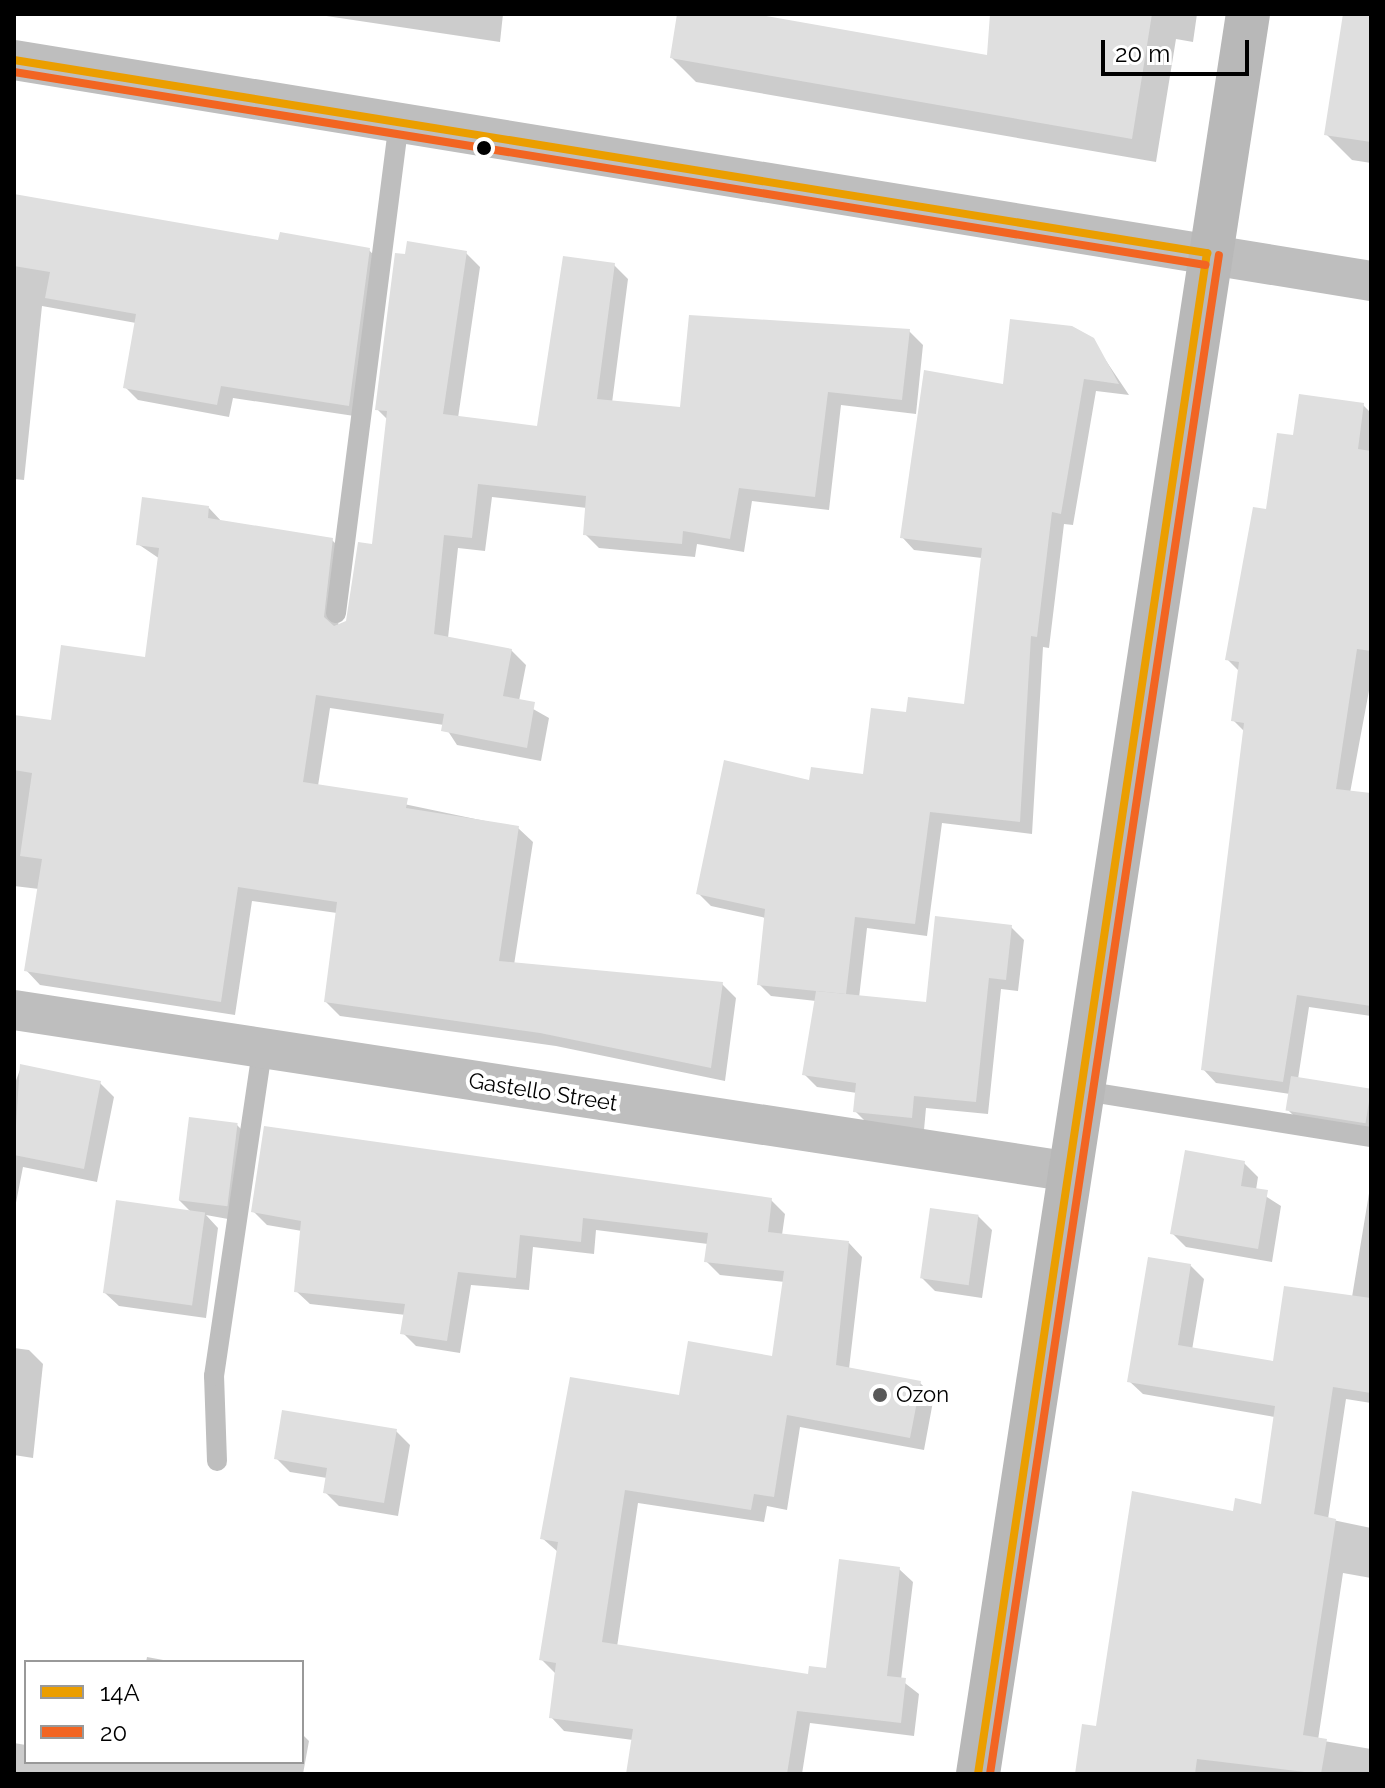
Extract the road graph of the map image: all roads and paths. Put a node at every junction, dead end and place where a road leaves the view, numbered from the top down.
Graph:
1 (1248, 14) edge
2 (14, 60) edge
3 (399, 122) junction
4 (1207, 253) junction
5 (1371, 281) edge
6 (336, 613) dead end
7 (14, 1010) edge
8 (262, 1050) junction
9 (1084, 1091) junction
10 (1371, 1137) edge
11 (1072, 1172) junction
12 (217, 1461) dead end
13 (978, 1774) edge

1 - 4 street
2 - 3 street
3 - 4 street
3 - 6 lane
4 - 5 street
4 - 9 street
7 - 8 street, Gastello Street
8 - 11 street, Gastello Street
8 - 12 lane
9 - 10 lane
9 - 11 street
11 - 13 street

